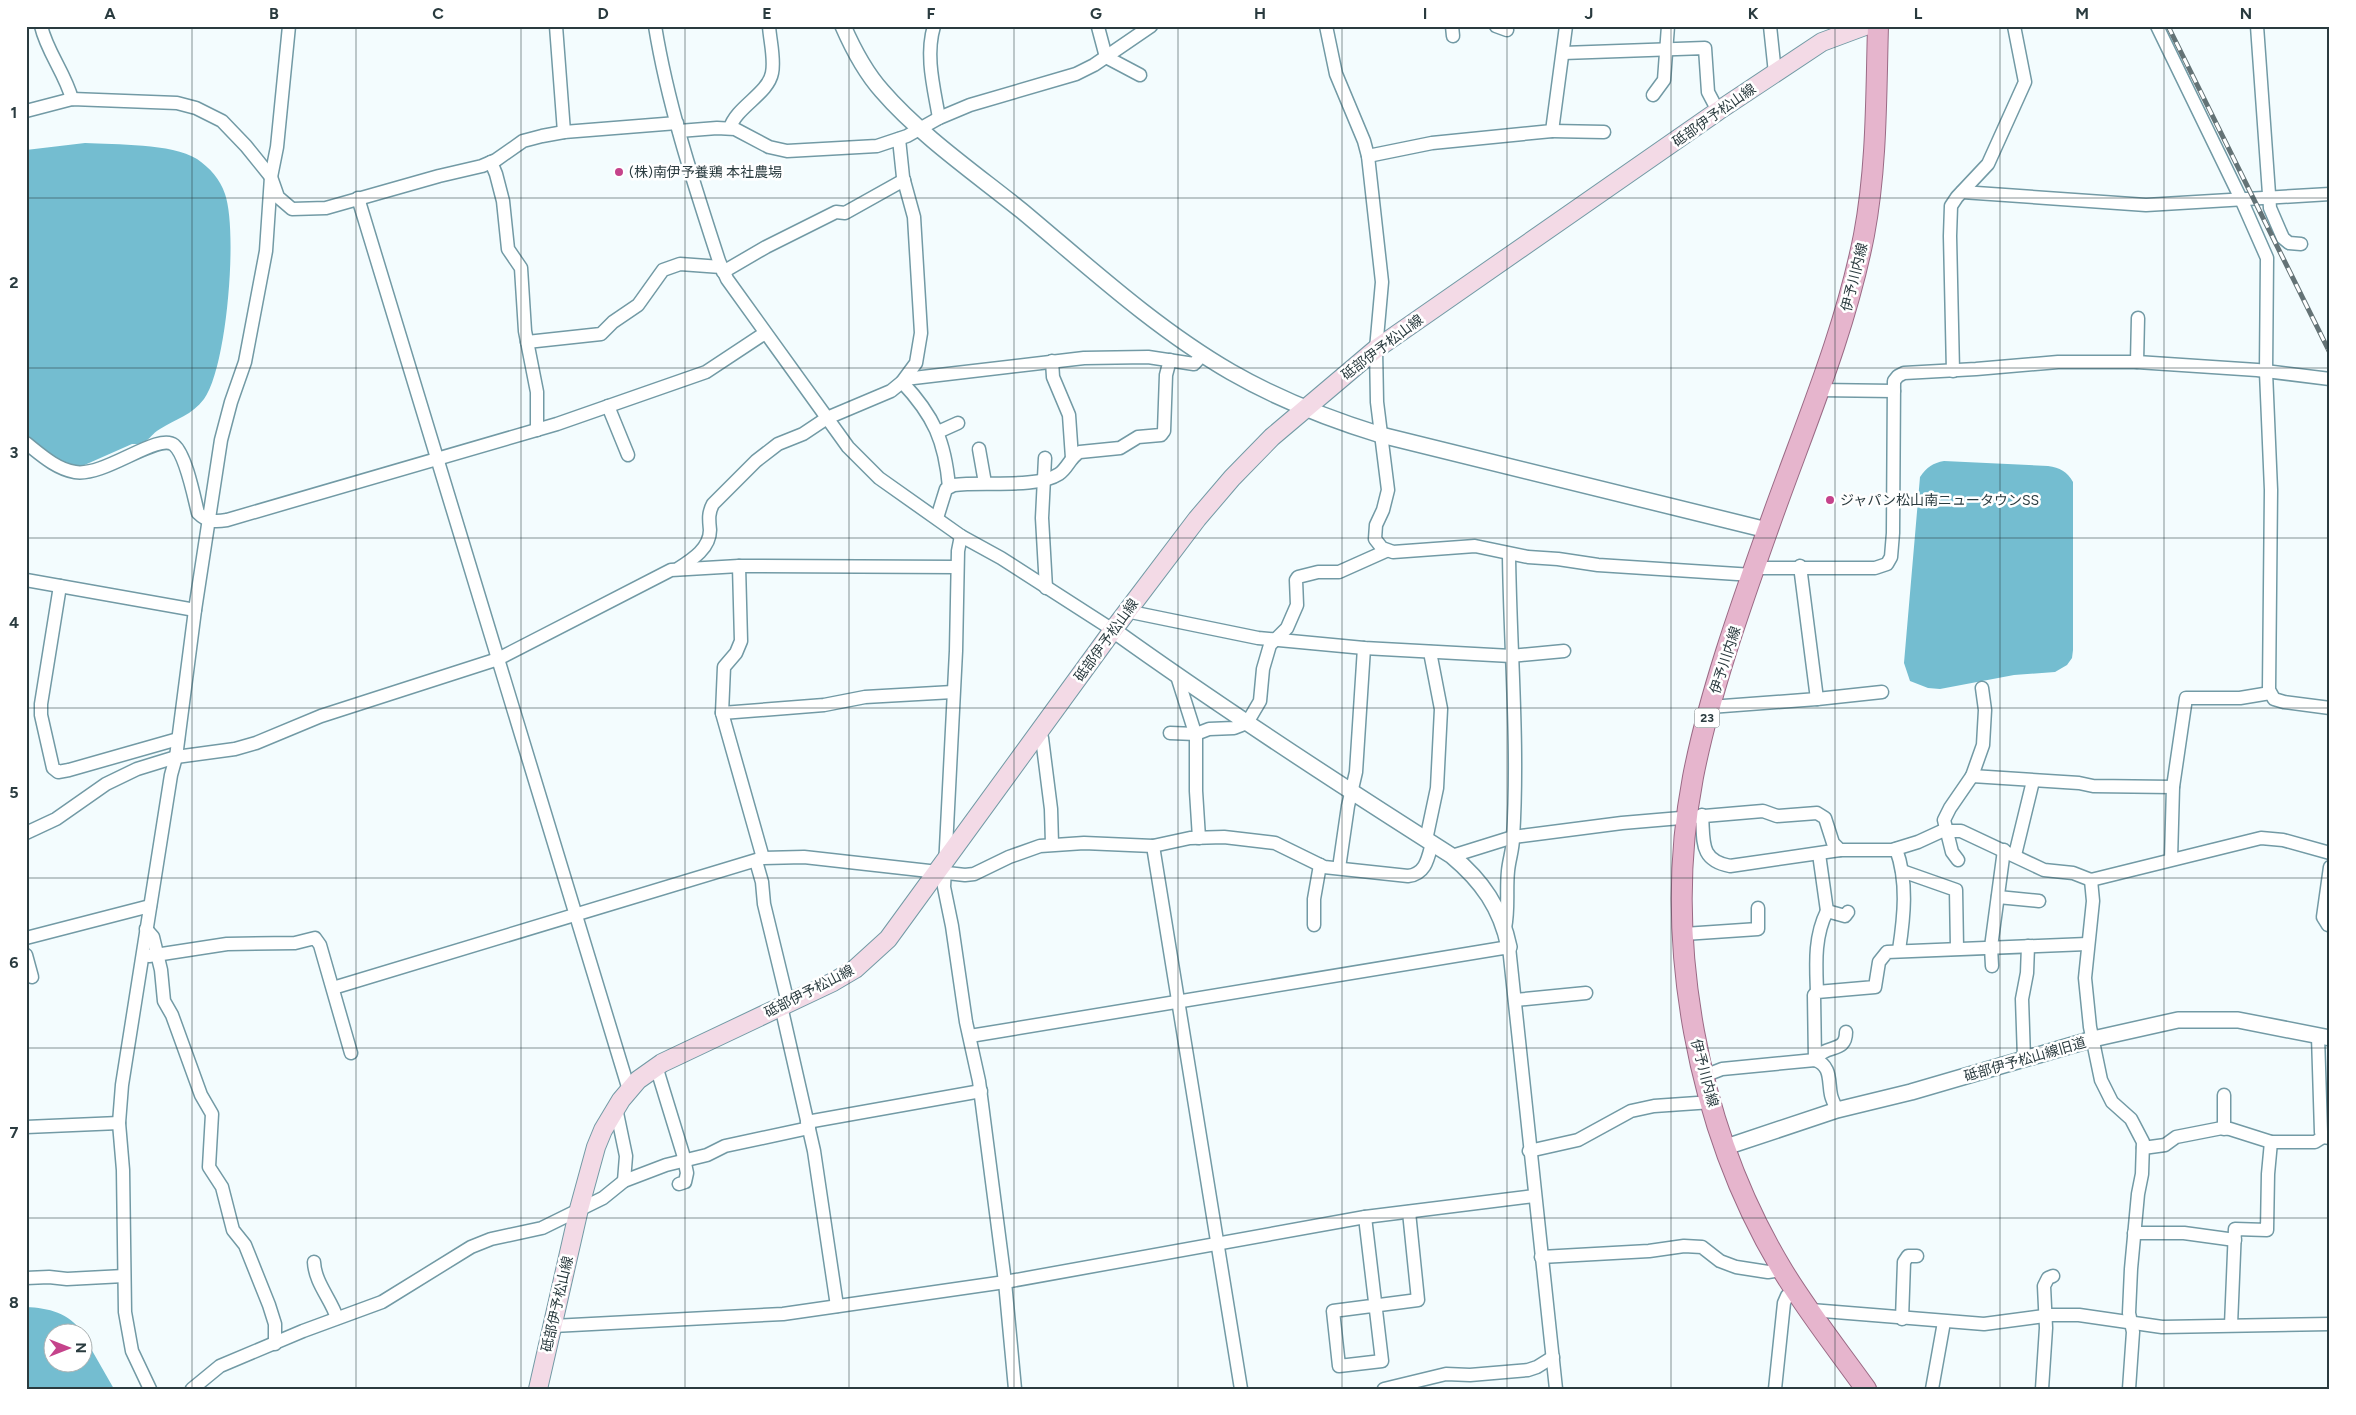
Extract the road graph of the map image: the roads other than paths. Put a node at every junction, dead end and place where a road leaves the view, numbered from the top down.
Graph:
1 (41, 26) edge
2 (289, 26) edge
3 (556, 26) edge
4 (656, 26) edge
5 (769, 26) edge
6 (843, 26) edge
7 (934, 26) edge
8 (1099, 26) edge
9 (1151, 26) edge
10 (1326, 26) edge
11 (1566, 26) edge
12 (1668, 26) edge
13 (1770, 26) edge
14 (1866, 26) edge
15 (1878, 26) edge
16 (2014, 26) edge
17 (2157, 26) edge
18 (2257, 26) edge
19 (1667, 49) junction
20 (1563, 53) junction
21 (1106, 57) junction
22 (1774, 73) junction
23 (1140, 75) dead end
24 (1653, 95) dead end
25 (72, 99) junction
26 (26, 111) edge
27 (1718, 112) junction
28 (939, 118) junction
29 (678, 127) junction
30 (730, 128) junction
31 (920, 129) junction
32 (1552, 130) junction
33 (564, 132) junction
34 (1604, 132) dead end
35 (899, 139) junction
36 (1368, 156) junction
37 (491, 162) junction
38 (271, 177) junction
39 (904, 180) junction
40 (1962, 192) junction
41 (2330, 194) edge
42 (2270, 197) junction
43 (358, 198) junction
44 (2241, 199) junction
45 (2301, 244) dead end
46 (722, 269) junction
47 (2138, 318) dead end
48 (765, 333) junction
49 (527, 342) junction
50 (1376, 349) junction
51 (1203, 354) junction
52 (1170, 360) junction
53 (1052, 361) junction
54 (2137, 362) junction
55 (1953, 371) junction
56 (2266, 372) junction
57 (2330, 379) edge
58 (903, 381) junction
59 (1819, 390) junction
60 (1894, 391) junction
61 (608, 406) junction
62 (1305, 407) junction
63 (827, 418) junction
64 (958, 422) dead end
65 (537, 430) junction
66 (938, 432) junction
67 (1380, 434) junction
68 (26, 443) edge
69 (979, 449) dead end
70 (628, 455) dead end
71 (1045, 458) dead end
72 (1072, 458) junction
73 (437, 460) junction
74 (1043, 480) junction
75 (985, 483) junction
76 (949, 487) junction
77 (937, 518) junction
78 (210, 521) junction
79 (1767, 530) junction
80 (962, 536) junction
81 (1386, 551) junction
82 (1509, 554) junction
83 (738, 566) junction
84 (1800, 566) junction
85 (957, 567) junction
86 (678, 568) junction
87 (1754, 571) junction
88 (26, 580) edge
89 (60, 586) junction
90 (1046, 588) junction
91 (195, 610) junction
92 (1126, 611) junction
93 (1113, 630) junction
94 (1274, 639) junction
95 (1364, 648) junction
96 (1564, 651) dead end
97 (1430, 652) junction
98 (1511, 656) junction
99 (498, 659) junction
100 (1176, 676) junction
101 (1982, 688) dead end
102 (953, 692) junction
103 (1882, 692) dead end
104 (2270, 693) junction
105 (1817, 699) junction
106 (1710, 707) junction
107 (2330, 708) edge
108 (722, 713) junction
109 (1247, 723) junction
110 (1170, 732) dead end
111 (1196, 734) junction
112 (1037, 735) junction
113 (178, 739) junction
114 (176, 757) junction
115 (1972, 776) junction
116 (2033, 781) junction
117 (2173, 787) junction
118 (1351, 791) junction
119 (1695, 816) junction
120 (1945, 830) junction
121 (26, 833) edge
122 (1513, 837) junction
123 (1199, 838) junction
124 (1429, 841) junction
125 (1052, 844) junction
126 (1153, 846) junction
127 (1896, 849) junction
128 (1840, 850) junction
129 (2010, 852) junction
130 (2330, 853) edge
131 (1819, 854) junction
132 (1452, 856) junction
133 (760, 859) junction
134 (2171, 859) junction
135 (1958, 860) dead end
136 (1320, 866) junction
137 (2330, 867) edge
138 (1339, 868) junction
139 (943, 869) junction
140 (1902, 871) junction
141 (2091, 880) junction
142 (1998, 897) junction
143 (2039, 901) dead end
144 (150, 906) junction
145 (1758, 908) dead end
146 (1827, 911) junction
147 (1848, 912) dead end
148 (575, 915) junction
149 (1314, 925) dead end
150 (2328, 925) dead end
151 (1505, 928) junction
152 (146, 929) junction
153 (1684, 934) junction
154 (26, 938) edge
155 (2087, 944) junction
156 (2028, 946) junction
157 (1510, 947) junction
158 (1991, 947) junction
159 (1957, 948) junction
160 (1899, 950) junction
161 (26, 955) edge
162 (156, 955) junction
163 (142, 957) junction
164 (1992, 966) dead end
165 (32, 977) dead end
166 (333, 988) junction
167 (1817, 992) junction
168 (1586, 993) dead end
169 (1179, 1000) junction
170 (1515, 1000) junction
171 (784, 1004) junction
172 (1846, 1032) dead end
173 (970, 1036) junction
174 (2324, 1037) edge
175 (2093, 1039) junction
176 (351, 1053) dead end
177 (2024, 1058) junction
178 (1815, 1060) junction
179 (656, 1066) junction
180 (1704, 1076) junction
181 (629, 1090) junction
182 (981, 1091) junction
183 (2224, 1095) dead end
184 (1712, 1102) junction
185 (616, 1108) junction
186 (1838, 1110) junction
187 (119, 1123) junction
188 (808, 1125) junction
189 (26, 1127) edge
190 (2224, 1129) junction
191 (2326, 1138) edge
192 (2271, 1142) junction
193 (1726, 1147) junction
194 (2143, 1148) junction
195 (1530, 1151) junction
196 (683, 1161) junction
197 (624, 1181) junction
198 (679, 1184) dead end
199 (1534, 1196) junction
200 (579, 1209) junction
201 (1409, 1212) junction
202 (1365, 1217) junction
203 (2134, 1233) junction
204 (2235, 1240) junction
205 (1217, 1246) junction
206 (1916, 1256) dead end
207 (1541, 1257) junction
208 (314, 1262) dead end
209 (1782, 1270) junction
210 (124, 1276) junction
211 (2053, 1276) dead end
212 (26, 1278) edge
213 (1005, 1282) junction
214 (1795, 1288) junction
215 (1376, 1305) junction
216 (838, 1306) junction
217 (1811, 1310) junction
218 (2045, 1317) junction
219 (338, 1318) junction
220 (1902, 1319) junction
221 (2130, 1321) junction
222 (1944, 1322) junction
223 (2330, 1324) edge
224 (2231, 1325) junction
225 (552, 1326) junction
226 (275, 1344) junction
227 (1553, 1357) junction
228 (150, 1389) edge
229 (192, 1389) edge
230 (538, 1389) edge
231 (1015, 1389) edge
232 (1241, 1389) edge
233 (1384, 1389) edge
234 (1556, 1389) edge
235 (1775, 1389) edge
236 (1866, 1389) edge
237 (1932, 1389) edge
238 (2042, 1389) edge
239 (2129, 1389) edge

1 - 25 street
2 - 38 street
3 - 33 street
4 - 29 street
5 - 30 street
6 - 31 street
7 - 28 street
8 - 21 street
9 - 21 street
10 - 36 street
11 - 20 street
12 - 19 street
13 - 22 street
14 - 22 main road, 砥部伊予松山線
15 - 59 main road, 伊予川内線 / 23
16 - 40 street
17 - 44 street
18 - 42 street
19 - 20 street
19 - 24 street
19 - 27 street
20 - 32 street
21 - 23 street
21 - 28 street
22 - 27 main road, 砥部伊予松山線
25 - 26 street
25 - 38 street
27 - 50 main road, 砥部伊予松山線
28 - 31 street
29 - 30 street
29 - 33 street
29 - 46 street
30 - 35 street
31 - 35 street
31 - 51 street
32 - 34 street
32 - 36 street
33 - 37 street
35 - 39 street
36 - 50 street
37 - 43 street
37 - 49 street
38 - 43 street
38 - 78 street
39 - 46 street
39 - 58 street
40 - 44 street
40 - 55 street
41 - 42 street
42 - 44 street
42 - 45 street
43 - 73 street
44 - 56 street
46 - 48 street
46 - 49 street
47 - 54 street
48 - 61 street
48 - 63 street
49 - 65 street
50 - 62 main road, 砥部伊予松山線
50 - 67 street
51 - 52 street
51 - 62 street
52 - 53 street
52 - 72 street
53 - 58 street
53 - 72 street
54 - 55 street
54 - 56 street
55 - 60 street
56 - 57 street
56 - 104 street
58 - 63 street
58 - 66 street
59 - 60 street
59 - 79 main road, 伊予川内線 / 23
60 - 84 street
61 - 65 street
61 - 70 street
62 - 67 street
62 - 92 main road, 砥部伊予松山線
63 - 77 street
63 - 86 street
64 - 66 street
65 - 73 street
66 - 76 street
67 - 79 street
67 - 81 street
68 - 78 street
69 - 75 street
71 - 74 street
72 - 74 street
73 - 78 street
73 - 99 street
74 - 75 street
74 - 90 street
75 - 76 street
76 - 77 street
77 - 80 street
78 - 91 street
79 - 87 main road, 伊予川内線 / 23
80 - 85 street
80 - 90 street
81 - 82 street
81 - 94 street
82 - 87 street
82 - 98 street
83 - 85 street
83 - 86 street
83 - 108 street
84 - 87 street
84 - 105 street
85 - 102 street
86 - 99 street
87 - 106 main road, 伊予川内線 / 23
88 - 89 street
89 - 91 street
89 - 113 street
90 - 93 street
91 - 113 street
92 - 93 main road, 砥部伊予松山線
92 - 94 street
93 - 100 street
93 - 112 main road, 砥部伊予松山線
94 - 95 street
94 - 109 street
95 - 97 street
95 - 118 street
96 - 98 street
97 - 98 street
97 - 124 street
98 - 122 street
99 - 114 street
99 - 148 street
100 - 109 street
100 - 111 street
101 - 115 street
102 - 108 street
102 - 139 street
103 - 105 street
104 - 107 street
104 - 117 street
105 - 106 street
106 - 119 main road, 伊予川内線 / 23
108 - 133 street
109 - 111 street
109 - 118 street
110 - 111 street
111 - 123 street
112 - 125 street
112 - 139 main road, 砥部伊予松山線
113 - 114 street
114 - 121 street
114 - 144 street
115 - 116 street
115 - 120 street
116 - 117 street
116 - 129 street
117 - 134 street
118 - 124 street
118 - 138 street
119 - 122 street
119 - 128 street
119 - 131 street
119 - 153 main road, 伊予川内線 / 23
120 - 127 street
120 - 129 street
120 - 135 street
122 - 132 street
122 - 151 street
123 - 126 street
123 - 136 street
124 - 132 street
124 - 138 street
125 - 126 street
125 - 139 street
126 - 169 street
127 - 128 street
127 - 140 street
128 - 131 street
129 - 141 street
129 - 142 street
130 - 134 street
131 - 146 street
132 - 151 street
133 - 139 street
133 - 148 street
133 - 171 street
134 - 141 street
136 - 138 street
136 - 149 street
137 - 150 street
139 - 171 main road, 砥部伊予松山線
139 - 173 street
140 - 159 street
140 - 160 street
141 - 155 street
142 - 143 street
142 - 158 street
144 - 152 street
144 - 154 street
145 - 153 street
146 - 147 street
146 - 167 street
148 - 166 street
148 - 181 street
151 - 157 street
152 - 162 street
152 - 163 street
153 - 180 main road, 伊予川内線 / 23
155 - 156 street
155 - 175 street
156 - 158 street
156 - 177 street
157 - 169 street
157 - 170 street
158 - 159 street
158 - 164 street
159 - 160 street
160 - 167 street
161 - 165 street
162 - 163 street
162 - 166 street
162 - 226 street
163 - 187 street
166 - 176 street
167 - 178 street
168 - 170 street
169 - 173 street
169 - 205 street
170 - 195 street
171 - 179 main road, 砥部伊予松山線
171 - 188 street
172 - 178 street
173 - 182 street
174 - 175 street, 砥部伊予松山線旧道
174 - 191 street
175 - 177 street, 砥部伊予松山線旧道
175 - 194 street
177 - 186 street, 砥部伊予松山線旧道
178 - 180 street
178 - 186 street
179 - 181 main road, 砥部伊予松山線
179 - 196 street
180 - 184 main road, 伊予川内線 / 23
181 - 185 main road, 砥部伊予松山線
182 - 188 street
182 - 213 street
183 - 190 street
184 - 193 main road, 伊予川内線 / 23
184 - 195 street
185 - 197 street
185 - 200 main road, 砥部伊予松山線
186 - 193 street, 砥部伊予松山線旧道
187 - 189 street
187 - 210 street
188 - 196 street
188 - 216 street
190 - 192 street
190 - 194 street
191 - 192 street
192 - 204 street
193 - 209 main road, 伊予川内線 / 23
194 - 203 street
195 - 199 street
196 - 197 street
196 - 198 street
197 - 200 street
199 - 201 street
199 - 207 street
200 - 219 street
200 - 225 main road, 砥部伊予松山線
201 - 202 street
201 - 215 street
202 - 205 street
202 - 215 street
203 - 204 street
203 - 221 street
204 - 224 street
205 - 213 street
205 - 232 street
206 - 220 street
207 - 209 street
207 - 227 street
208 - 219 street
209 - 214 main road, 伊予川内線 / 23
210 - 212 street
210 - 228 street
211 - 218 street
213 - 216 street
213 - 231 street
214 - 217 main road, 伊予川内線 / 23
214 - 235 street
215 - 215 street
216 - 225 street
217 - 220 street
217 - 236 main road, 伊予川内線 / 23
218 - 221 street
218 - 222 street
218 - 238 street
219 - 226 street
220 - 222 street
221 - 224 street
221 - 239 street
222 - 237 street
223 - 224 street
225 - 230 main road, 砥部伊予松山線
226 - 229 street
227 - 233 street
227 - 234 street

